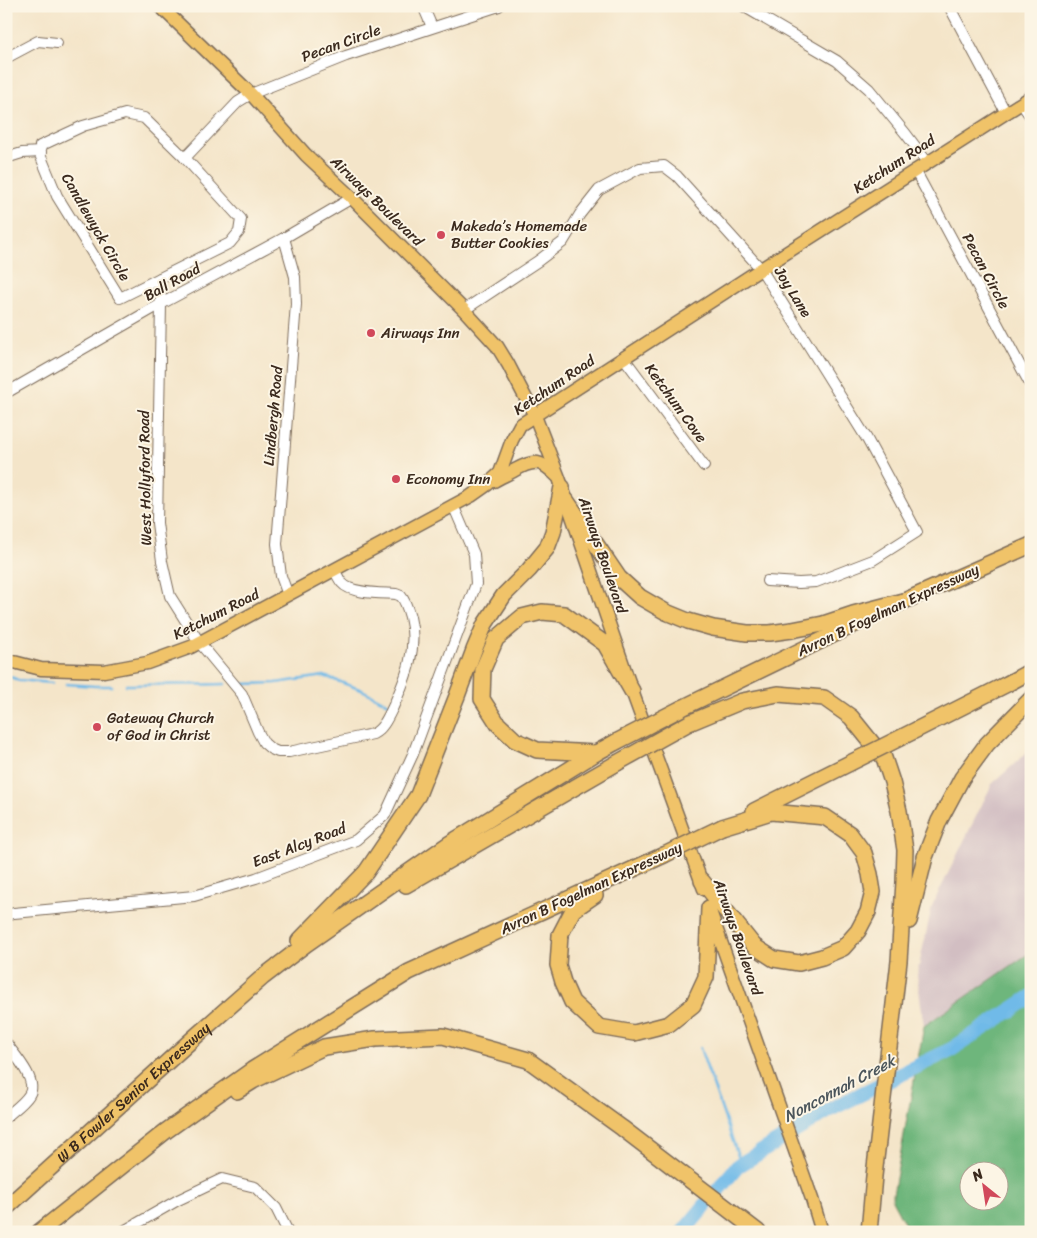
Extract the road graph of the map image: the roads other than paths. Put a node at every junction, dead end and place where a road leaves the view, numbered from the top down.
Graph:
1 (160, 6) edge
2 (423, 6) edge
3 (499, 6) edge
4 (743, 6) edge
5 (949, 6) edge
6 (432, 27) junction
7 (57, 43) dead end
8 (6, 58) edge
9 (251, 94) junction
10 (1026, 100) edge
11 (1006, 113) junction
12 (1031, 118) edge
13 (41, 152) junction
14 (6, 158) edge
15 (186, 158) junction
16 (926, 162) junction
17 (915, 170) junction
18 (352, 198) junction
19 (284, 238) junction
20 (761, 269) junction
21 (160, 278) junction
22 (161, 304) junction
23 (464, 310) junction
24 (624, 358) junction
25 (1031, 386) edge
26 (6, 393) edge
27 (535, 416) junction
28 (704, 466) dead end
29 (488, 484) junction
30 (563, 488) junction
31 (453, 505) junction
32 (1031, 544) edge
33 (334, 570) junction
34 (767, 581) dead end
35 (288, 595) junction
36 (903, 602) junction
37 (199, 642) junction
38 (6, 660) edge
39 (1031, 671) edge
40 (632, 692) junction
41 (1031, 699) edge
42 (596, 753) junction
43 (722, 827) junction
44 (634, 869) junction
45 (702, 882) junction
46 (709, 908) junction
47 (350, 914) junction
48 (6, 915) edge
49 (898, 967) junction
50 (262, 978) junction
51 (6, 1043) edge
52 (6, 1117) edge
53 (166, 1131) junction
54 (6, 1208) edge
55 (817, 1214) junction
56 (758, 1231) edge
57 (38, 1232) edge
58 (122, 1232) edge
59 (288, 1232) edge
60 (822, 1232) edge
61 (827, 1232) edge
62 (869, 1232) edge

1 - 9 main road, Airways Boulevard
2 - 6 street
3 - 6 street, Pecan Circle
4 - 16 street
5 - 11 street
6 - 9 street, Pecan Circle
7 - 8 street
9 - 15 street
9 - 18 main road, Airways Boulevard
10 - 11 main road, Ketchum Road
10 - 12 street
11 - 16 main road, Ketchum Road
13 - 14 street
13 - 15 street, Candlewyck Circle
13 - 21 street, Candlewyck Circle
15 - 21 street, Candlewyck Circle
16 - 17 main road, Ketchum Road
17 - 20 main road, Ketchum Road
17 - 25 street, Pecan Circle
18 - 19 street, Ball Road
18 - 23 main road, Airways Boulevard
19 - 22 street, Ball Road
19 - 35 street, Lindbergh Road
20 - 23 street, Joy Lane
20 - 24 main road, Ketchum Road
20 - 34 street, Joy Lane
21 - 22 street
22 - 26 street, Ball Road
22 - 37 street, West Hollyford Road
23 - 27 main road, Airways Boulevard
24 - 27 main road, Ketchum Road
24 - 28 street, Ketchum Cove
27 - 29 main road, Ketchum Road
27 - 30 main road, Airways Boulevard
29 - 30 main road
29 - 31 main road, Ketchum Road
30 - 36 highway
30 - 40 main road, Airways Boulevard
30 - 50 highway
31 - 33 main road, Ketchum Road
31 - 48 street, East Alcy Road
32 - 36 highway, Avron B Fogelman Expressway
33 - 35 main road, Ketchum Road
33 - 37 street, West Hollyford Road
35 - 37 main road, Ketchum Road
36 - 42 highway, Avron B Fogelman Expressway, bridge
37 - 38 main road, Ketchum Road
39 - 43 highway, Avron B Fogelman Expressway, bridge
40 - 42 highway
40 - 45 main road, Airways Boulevard
41 - 49 highway
42 - 47 highway, Avron B Fogelman Expressway
43 - 44 highway, Avron B Fogelman Expressway, bridge
43 - 45 highway
44 - 46 highway
44 - 53 highway, Avron B Fogelman Expressway
45 - 46 main road, Airways Boulevard
46 - 55 main road, Airways Boulevard
47 - 49 highway, bridge
47 - 50 highway, Avron B Fogelman Expressway
49 - 62 highway
50 - 54 highway, W B Fowler Senior Expressway
51 - 52 street
53 - 56 highway
53 - 57 highway
55 - 60 main road, Airways Boulevard
55 - 61 main road
58 - 59 street

